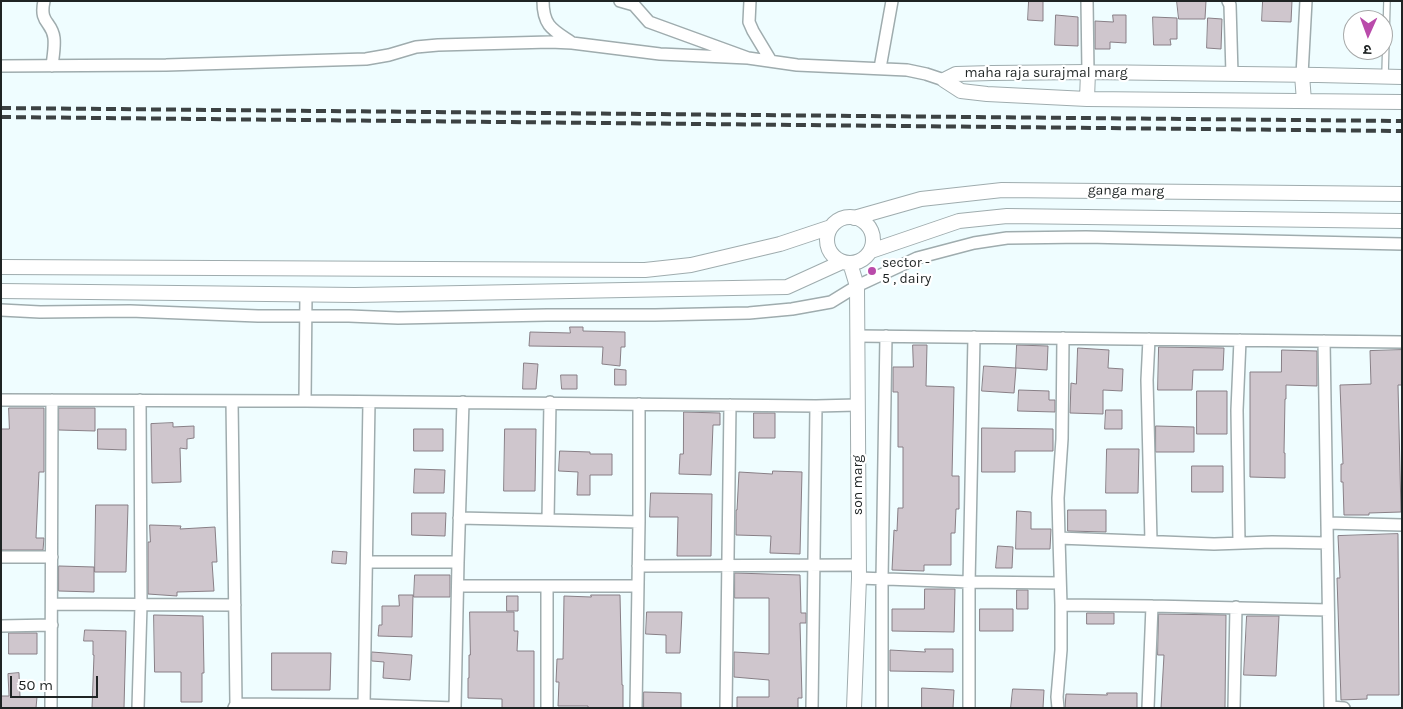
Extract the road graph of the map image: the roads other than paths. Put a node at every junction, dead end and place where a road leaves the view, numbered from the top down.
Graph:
1 (44, 1) edge
2 (543, 1) edge
3 (620, 1) edge
4 (750, 1) edge
5 (892, 1) edge
6 (1087, 1) edge
7 (1228, 1) edge
8 (1306, 1) edge
9 (1387, 1) edge
10 (634, 3) edge
11 (572, 43) junction
12 (748, 58) junction
13 (771, 61) junction
14 (1, 66) edge
15 (52, 66) junction
16 (880, 68) junction
17 (1088, 72) junction
18 (1232, 74) junction
19 (1302, 75) junction
20 (1385, 76) junction
21 (1402, 77) edge
22 (944, 80) junction
23 (1087, 99) junction
24 (1304, 101) junction
25 (1402, 102) edge
26 (1402, 194) edge
27 (854, 218) junction
28 (1402, 221) edge
29 (831, 227) junction
30 (1402, 244) edge
31 (871, 250) junction
32 (846, 263) junction
33 (1, 267) edge
34 (857, 286) junction
35 (1, 291) edge
36 (306, 294) junction
37 (1, 310) edge
38 (307, 316) junction
39 (857, 336) junction
40 (886, 336) junction
41 (974, 337) junction
42 (1063, 338) junction
43 (1149, 339) junction
44 (1240, 340) junction
45 (1324, 341) junction
46 (1402, 342) edge
47 (1, 400) edge
48 (52, 400) junction
49 (140, 400) junction
50 (232, 401) junction
51 (305, 401) junction
52 (369, 402) junction
53 (462, 402) junction
54 (550, 402) junction
55 (639, 404) junction
56 (730, 405) junction
57 (857, 405) junction
58 (816, 406) junction
59 (460, 518) junction
60 (548, 520) junction
61 (639, 522) junction
62 (1327, 523) junction
63 (1402, 525) edge
64 (1059, 538) junction
65 (1151, 541) junction
66 (1239, 543) junction
67 (1327, 543) junction
68 (1, 557) edge
69 (52, 557) junction
70 (367, 562) junction
71 (458, 562) junction
72 (638, 566) junction
73 (728, 566) junction
74 (814, 566) junction
75 (859, 572) junction
76 (882, 579) junction
77 (970, 582) junction
78 (1060, 583) junction
79 (458, 586) junction
80 (548, 586) junction
81 (638, 586) junction
82 (52, 604) junction
83 (141, 605) junction
84 (235, 605) junction
85 (1061, 605) junction
86 (1152, 606) junction
87 (1236, 607) junction
88 (1328, 610) junction
89 (52, 625) junction
90 (1, 626) edge
91 (364, 705) junction
92 (235, 706) edge
93 (298, 706) edge
94 (315, 706) edge
95 (455, 707) edge
96 (1330, 707) edge
97 (52, 708) edge
98 (138, 708) edge
99 (547, 708) edge
100 (636, 708) edge
101 (726, 708) edge
102 (812, 708) edge
103 (854, 708) edge
104 (882, 708) edge
105 (969, 708) edge
106 (1058, 708) edge
107 (1148, 708) edge
108 (1234, 708) edge
109 (1344, 708) edge

1 - 15 street
2 - 11 street
3 - 10 street
4 - 13 street
5 - 16 street
6 - 17 street
7 - 18 street
8 - 19 street
9 - 20 lane
10 - 12 street
11 - 12 street
11 - 15 street
12 - 13 street
13 - 16 street
14 - 15 street
16 - 22 street
17 - 18 street, maha raja surajmal marg
17 - 22 street, maha raja surajmal marg
17 - 23 street
18 - 19 street, maha raja surajmal marg
19 - 20 street, maha raja surajmal marg
19 - 24 street
20 - 21 street, maha raja surajmal marg
22 - 23 street, maha raja surajmal marg
23 - 24 street, maha raja surajmal marg
24 - 25 street, maha raja surajmal marg
26 - 27 street, ganga marg
27 - 29 street
27 - 31 street
28 - 31 street, ganga marg
29 - 32 street
29 - 33 street
30 - 34 street
31 - 32 street
32 - 34 street, son marg
32 - 36 street
34 - 38 street
34 - 39 street, son marg
35 - 36 street
36 - 38 street
37 - 38 street
38 - 51 street
39 - 40 street
39 - 57 street, son marg
40 - 41 street
40 - 76 street
41 - 42 street
41 - 77 street
42 - 43 street
42 - 64 street
43 - 44 street
43 - 65 street
44 - 45 street
44 - 66 street
45 - 46 street
45 - 62 street
47 - 48 street
48 - 49 street
48 - 69 street
49 - 50 street
49 - 83 street
50 - 51 street
50 - 84 street
51 - 52 street
52 - 53 street
52 - 70 street
53 - 54 street
53 - 59 street
54 - 55 street
54 - 60 street
55 - 56 street
55 - 61 street
56 - 58 street
56 - 73 street
57 - 58 street
57 - 75 street, son marg
58 - 74 street
59 - 60 street
59 - 71 street
60 - 61 street
61 - 72 street
62 - 63 street
62 - 67 street
64 - 65 street
64 - 78 street
65 - 66 street
66 - 67 street
67 - 88 street
68 - 69 street
69 - 82 street
70 - 71 street
70 - 91 street
71 - 79 street
72 - 73 street
72 - 81 street
73 - 74 street
73 - 101 street
74 - 75 street
74 - 102 street
75 - 76 street
75 - 103 street, son marg
76 - 77 street
76 - 104 street
77 - 78 street
77 - 105 street
78 - 85 street
79 - 80 street
79 - 95 street
80 - 81 street
80 - 99 street
81 - 100 street
82 - 83 street
82 - 89 street
83 - 84 street
83 - 98 street
84 - 92 street
85 - 86 street
85 - 106 street
86 - 87 street
86 - 107 street
87 - 88 street
87 - 108 street
88 - 96 street
89 - 90 street
89 - 97 street
91 - 94 street
91 - 95 street
92 - 93 street
93 - 94 street
96 - 109 street

